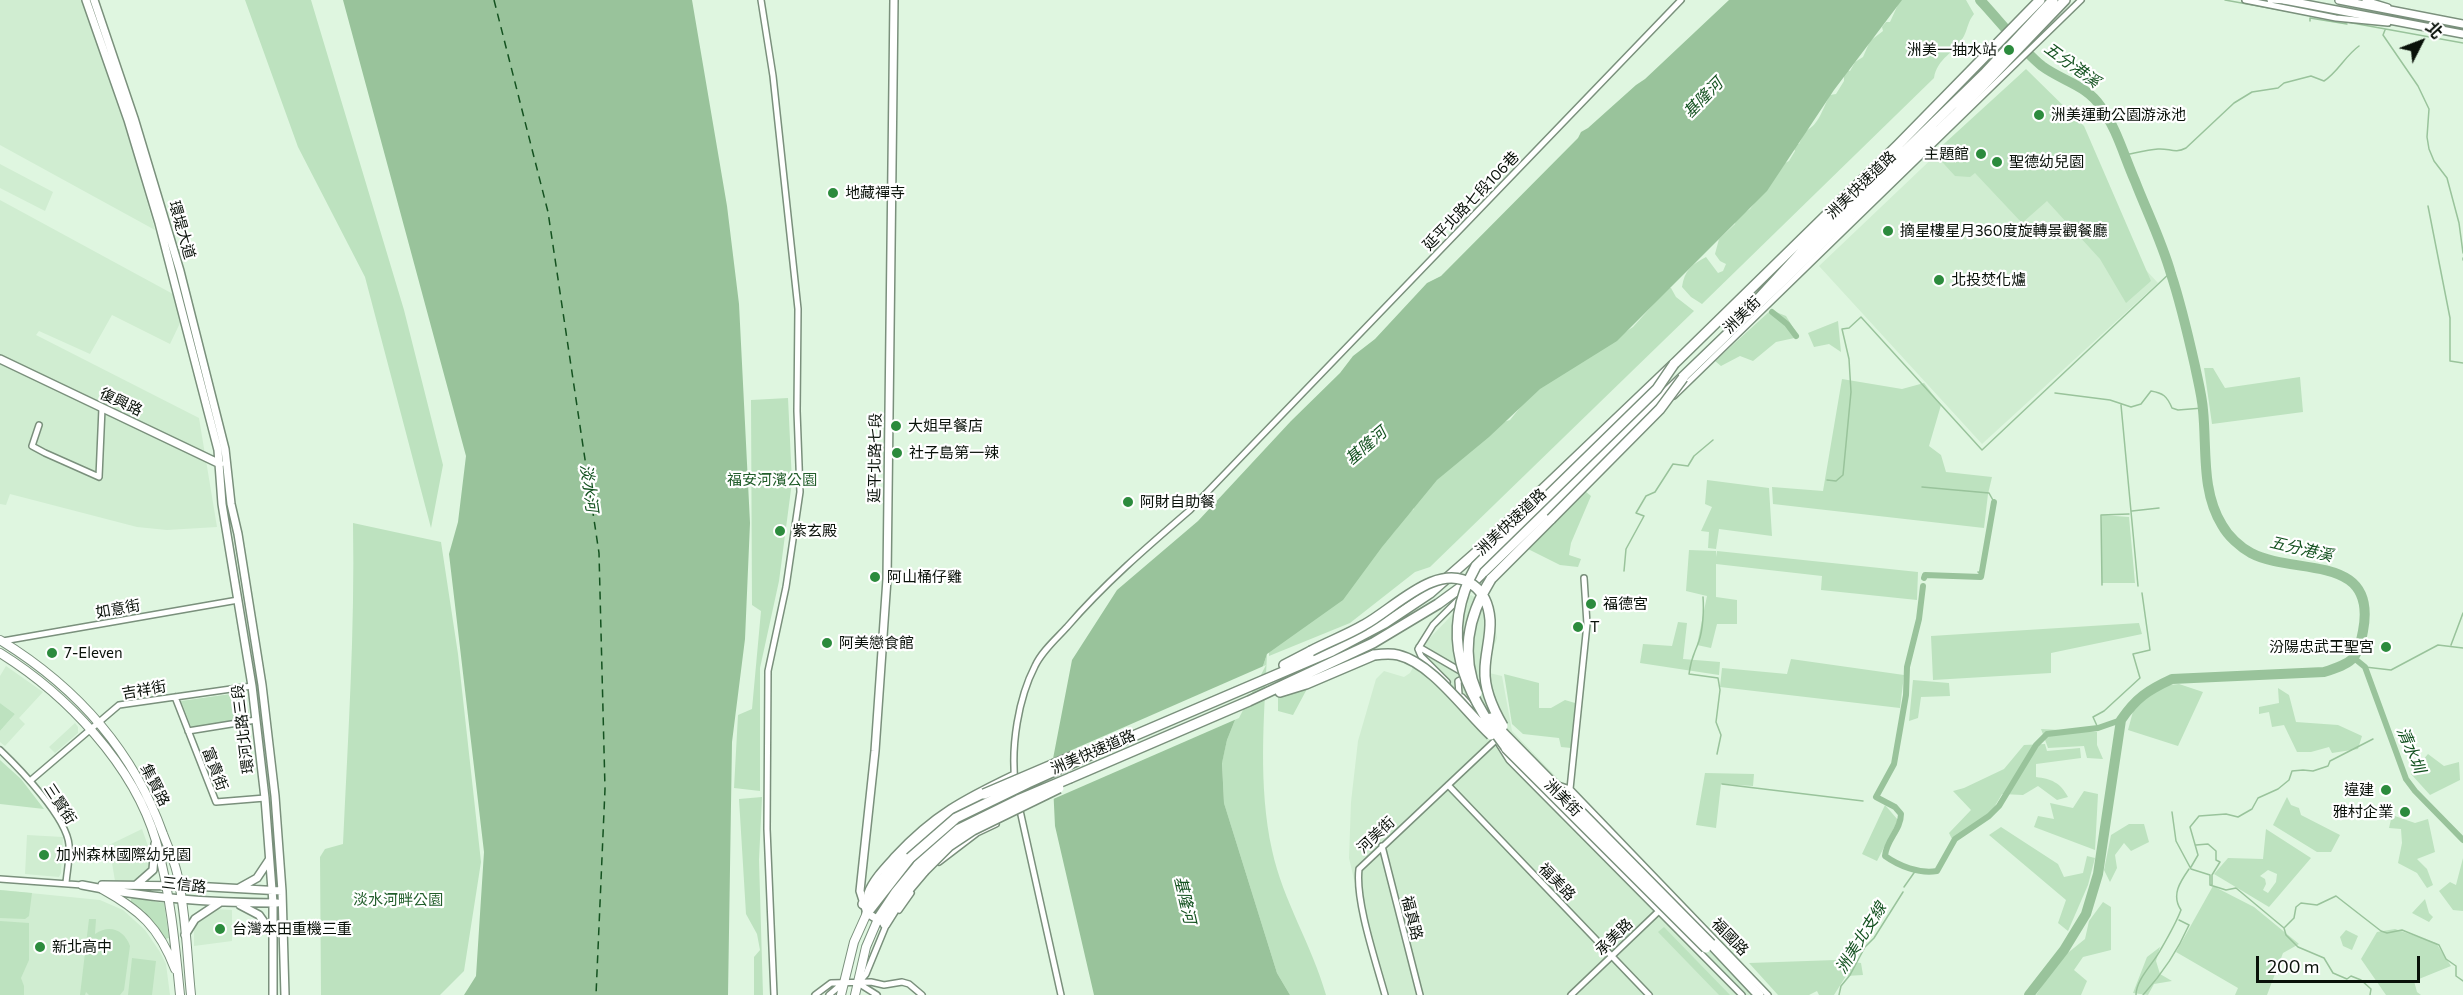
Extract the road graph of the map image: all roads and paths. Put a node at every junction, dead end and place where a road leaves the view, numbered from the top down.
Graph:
1 (86, 0) edge
2 (94, 0) edge
3 (761, 0) edge
4 (894, 0) edge
5 (1681, 0) edge
6 (2040, 0) edge
7 (2054, 0) edge
8 (2065, 0) edge
9 (2081, 0) edge
10 (2245, 0) edge
11 (2270, 0) edge
12 (2284, 0) edge
13 (2339, 0) edge
14 (2350, 0) edge
15 (2296, 2) junction
16 (2366, 3) edge
17 (2404, 22) junction
18 (2463, 24) edge
19 (2463, 34) edge
20 (131, 119) junction
21 (150, 183) junction
22 (1806, 247) junction
23 (1745, 295) junction
24 (1739, 324) junction
25 (0, 359) edge
26 (1674, 364) junction
27 (1683, 378) junction
28 (102, 408) junction
29 (39, 425) dead end
30 (218, 463) junction
31 (228, 472) junction
32 (243, 567) junction
33 (233, 568) junction
34 (1584, 578) dead end
35 (238, 600) junction
36 (1, 641) edge
37 (1419, 647) junction
38 (0, 653) edge
39 (1469, 676) junction
40 (252, 686) junction
41 (1458, 694) junction
42 (175, 697) junction
43 (1215, 701) junction
44 (1249, 701) junction
45 (256, 720) junction
46 (99, 722) junction
47 (90, 729) junction
48 (188, 731) junction
49 (1505, 731) junction
50 (1497, 739) junction
51 (1511, 747) junction
52 (0, 750) edge
53 (1014, 774) junction
54 (30, 781) junction
55 (1448, 785) junction
56 (1570, 789) junction
57 (265, 798) junction
58 (1020, 812) junction
59 (155, 838) junction
60 (1382, 846) junction
61 (269, 860) junction
62 (0, 879) edge
63 (66, 883) junction
64 (82, 885) junction
65 (135, 885) junction
66 (167, 886) junction
67 (179, 886) junction
68 (102, 888) junction
69 (235, 889) junction
70 (272, 891) junction
71 (282, 891) junction
72 (169, 897) junction
73 (1674, 897) junction
74 (181, 898) junction
75 (220, 902) junction
76 (235, 903) junction
77 (273, 903) junction
78 (283, 903) junction
79 (865, 909) junction
80 (1659, 911) junction
81 (881, 922) junction
82 (185, 935) junction
83 (273, 937) junction
84 (1709, 946) junction
85 (1612, 956) junction
86 (179, 979) junction
87 (843, 983) junction
88 (858, 983) junction
89 (1573, 994) edge
90 (180, 995) edge
91 (191, 995) edge
92 (273, 995) edge
93 (285, 995) edge
94 (774, 995) edge
95 (816, 995) edge
96 (829, 995) edge
97 (841, 995) edge
98 (855, 995) edge
99 (877, 995) edge
100 (922, 995) edge
101 (1061, 995) edge
102 (1385, 995) edge
103 (1420, 995) edge
104 (1649, 995) edge
105 (1742, 995) edge
106 (1752, 995) edge
107 (1759, 995) edge
108 (1768, 995) edge

1 - 20 street, 環堤大道
2 - 20 street, 環堤大道
3 - 94 street
4 - 79 street, 延平北路七段
5 - 53 street, 延平北路七段106巷
6 - 23 highway, 洲美快速道路
7 - 22 highway
8 - 24 highway, 洲美快速道路
9 - 37 street, 洲美街
10 - 17 street
11 - 15 street
12 - 15 street
13 - 16 street
14 - 16 street
15 - 17 street
16 - 18 street
17 - 19 street
20 - 21 street, 環堤大道
21 - 30 street, 環堤大道
21 - 31 street, 環堤大道
22 - 23 highway
22 - 24 highway
23 - 26 highway, 洲美快速道路
24 - 27 highway, 洲美快速道路
25 - 28 street, 復興路
26 - 43 highway, 洲美快速道路, bridge
26 - 51 highway, bridge
27 - 44 highway, 洲美快速道路, bridge
27 - 51 highway, bridge
28 - 29 street
28 - 30 street, 復興路
30 - 31 street, 復興路
30 - 33 street, 環河北路三段
31 - 32 street, 環河北路三段
32 - 33 street
32 - 71 street, 環河北路三段
33 - 35 street, 環河北路三段
34 - 56 street, 洲美街
35 - 36 street, 如意街
35 - 40 street, 環河北路三段
36 - 46 main road, 集賢路
37 - 39 street, 洲美街
37 - 41 street, 洲美街
38 - 47 main road, 集賢路
39 - 41 street
39 - 49 street, 洲美街
40 - 42 street, 吉祥街
40 - 45 street, 環河北路三段
41 - 50 street, 洲美街
42 - 46 street, 吉祥街
42 - 48 street, 富貴街
43 - 51 highway, bridge
43 - 79 highway, 洲美快速道路, bridge
44 - 51 highway, bridge
44 - 81 highway, 洲美快速道路, bridge
45 - 48 street
45 - 57 street, 環河北路三段
46 - 47 street, 吉祥街
46 - 67 main road, 集賢路
47 - 54 street, 吉祥街
47 - 59 main road, 集賢路
48 - 57 street, 富貴街
49 - 50 street, 河美街
49 - 56 street, 洲美街
50 - 55 street, 河美街
50 - 80 street, 洲美街
51 - 84 highway, bridge
52 - 54 street, 三賢街
53 - 58 street, 延平北路七段106巷
53 - 79 street
54 - 63 street, 三賢街
55 - 60 street, 河美街
55 - 85 street, 福美路
56 - 73 street, 洲美街
57 - 61 street, 環河北路三段
58 - 81 street
58 - 101 street, 延平北路七段106巷
59 - 65 street
59 - 66 main road, 集賢路
60 - 102 street, 河美街
60 - 103 street, 福真路
61 - 69 street
61 - 70 street, 環河北路三段
62 - 63 street, 三信路
63 - 64 street, 三信路
64 - 65 street, 三信路
64 - 68 street, 三信路
65 - 66 street, 三信路
66 - 67 street, 三信路
66 - 72 main road, 集賢路
67 - 69 street, 三信路
67 - 74 main road, 集賢路
68 - 72 street, 三信路
68 - 86 main road
69 - 70 street, 三信路
70 - 71 street, 三信路
70 - 77 street, 環河北路三段
71 - 78 street, 環河北路三段
72 - 74 street, 三信路
72 - 86 main road, 集賢路
73 - 80 street, 承美路
73 - 108 street, 福國路
74 - 75 street, 三信路
74 - 82 main road, 集賢路
75 - 76 street, 三信路
75 - 82 street
76 - 77 street, 三信路
76 - 83 street
77 - 78 street, 三信路
77 - 83 street, 環河北路三段
78 - 93 street, 環河北路三段
79 - 81 street
79 - 87 main road, 延平北路七段
80 - 85 street, 承美路
80 - 105 street
81 - 88 main road
82 - 91 main road, 集賢路
83 - 92 street, 環河北路三段
84 - 106 highway
84 - 107 highway
85 - 89 street, 承美路
85 - 104 street, 福美路
86 - 90 main road, 集賢路
87 - 88 street
87 - 95 street
87 - 96 street
87 - 97 main road, 延平北路七段
88 - 98 main road
88 - 99 street
88 - 100 street

